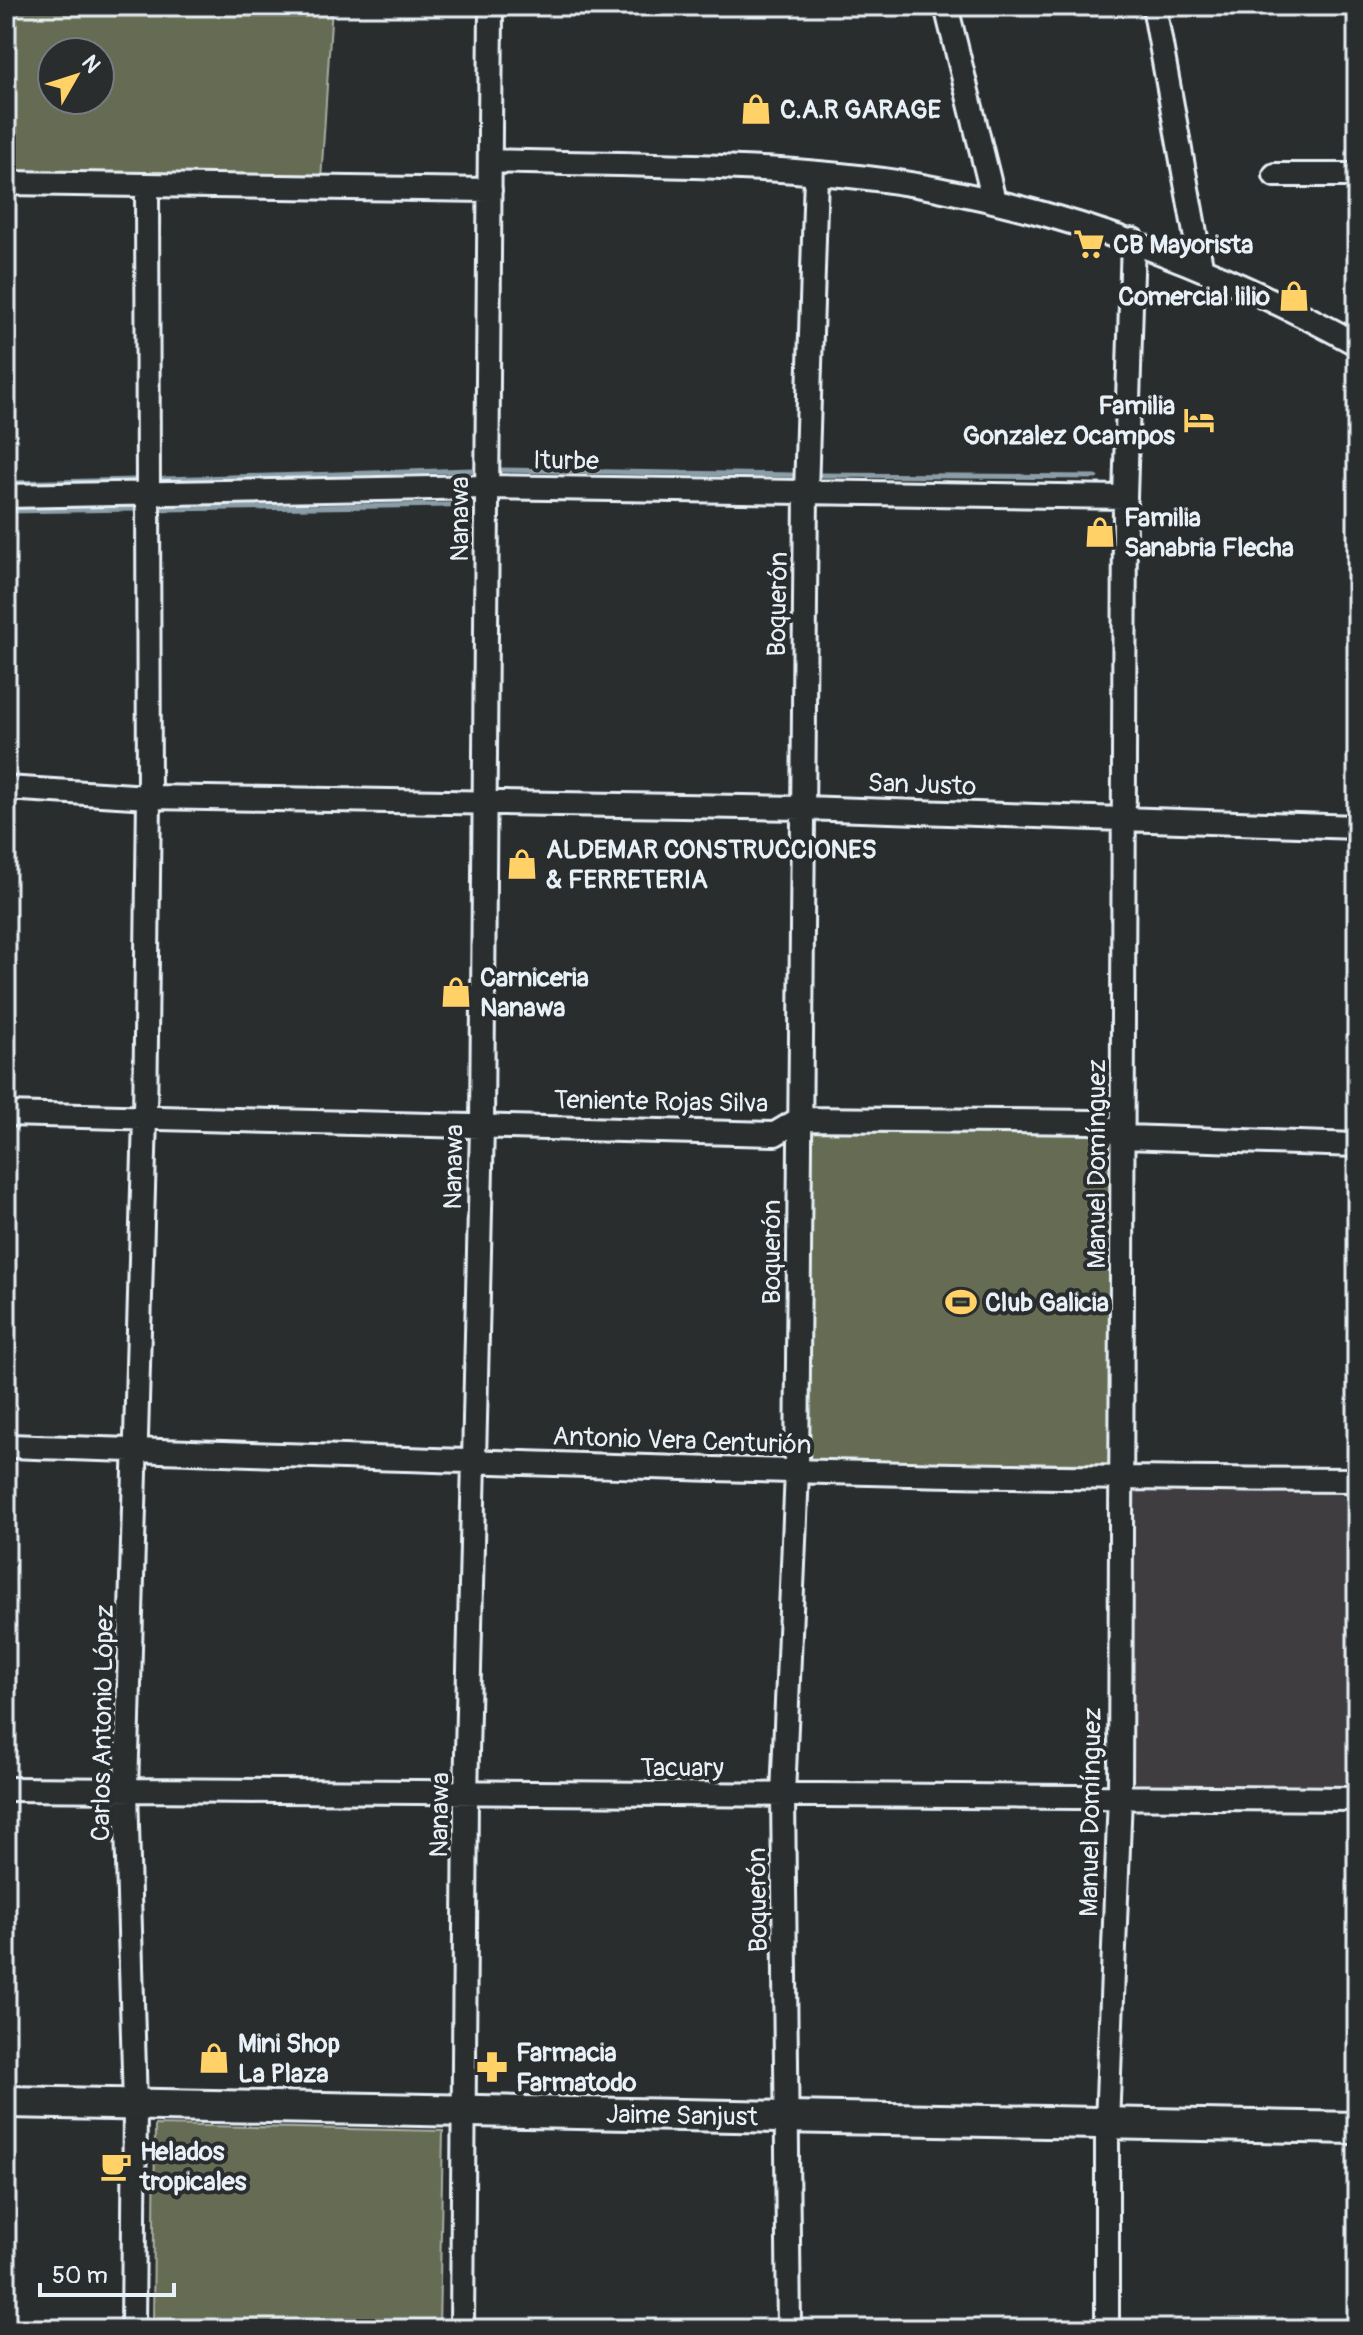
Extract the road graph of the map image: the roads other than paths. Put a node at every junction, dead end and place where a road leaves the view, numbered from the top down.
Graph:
1 (491, 6) edge
2 (946, 6) edge
3 (1154, 6) edge
4 (490, 161) junction
5 (816, 175) junction
6 (1275, 175) dead end
7 (1357, 175) edge
8 (6, 183) edge
9 (147, 185) junction
10 (490, 190) junction
11 (994, 201) junction
12 (1133, 240) junction
13 (1201, 266) junction
14 (1357, 344) edge
15 (487, 487) junction
16 (806, 492) junction
17 (150, 493) junction
18 (6, 496) edge
19 (1125, 497) junction
20 (6, 788) edge
21 (149, 797) junction
22 (485, 804) junction
23 (803, 808) junction
24 (1125, 819) junction
25 (1357, 827) edge
26 (6, 1114) edge
27 (145, 1118) junction
28 (800, 1119) junction
29 (482, 1126) junction
30 (1125, 1137) junction
31 (1357, 1145) edge
32 (6, 1446) edge
33 (137, 1450) junction
34 (476, 1462) junction
35 (797, 1472) junction
36 (1121, 1479) junction
37 (1357, 1480) edge
38 (6, 1789) edge
39 (126, 1790) junction
40 (466, 1795) junction
41 (783, 1795) junction
42 (1120, 1796) junction
43 (1357, 1799) edge
44 (6, 2102) edge
45 (135, 2106) junction
46 (466, 2114) junction
47 (788, 2119) junction
48 (1107, 2124) junction
49 (1357, 2128) edge
50 (133, 2329) edge
51 (462, 2329) edge
52 (789, 2329) edge
53 (1107, 2329) edge

1 - 4 street, Nanawa
2 - 11 street
3 - 13 street
4 - 5 street
4 - 10 street, Nanawa
5 - 11 street
5 - 16 street, Boquerón
6 - 7 street
8 - 9 street
9 - 10 street
9 - 17 street, Carlos Antonio López
10 - 15 street, Nanawa
11 - 12 street
12 - 13 street
12 - 19 street, Manuel Domínguez
13 - 14 street
15 - 16 street, Iturbe
15 - 17 street, Iturbe
15 - 22 street, Nanawa
16 - 19 street, Iturbe
16 - 23 street, Boquerón
17 - 18 street, Iturbe
17 - 21 street, Carlos Antonio López
19 - 24 street, Manuel Domínguez
20 - 21 street, San Justo
21 - 22 street, San Justo
21 - 27 street, Carlos Antonio López
22 - 23 street, San Justo
22 - 29 street, Nanawa
23 - 24 street, San Justo
23 - 28 street, Boquerón
24 - 25 street, San Justo
24 - 30 street, Manuel Domínguez
26 - 27 street, Teniente Rojas Silva
27 - 29 street, Teniente Rojas Silva
27 - 33 street, Carlos Antonio López
28 - 29 street, Teniente Rojas Silva
28 - 30 street, Teniente Rojas Silva
28 - 35 street, Boquerón
29 - 34 street, Nanawa
30 - 31 street, Teniente Rojas Silva
30 - 36 street, Manuel Domínguez
32 - 33 street, Antonio Vera Centurión
33 - 34 street, Antonio Vera Centurión
33 - 39 street, Carlos Antonio López
34 - 35 street, Antonio Vera Centurión
34 - 40 street, Nanawa
35 - 36 street, Antonio Vera Centurión
35 - 41 street, Boquerón
36 - 37 street, Antonio Vera Centurión
36 - 42 street, Manuel Domínguez
38 - 39 street, Tacuary
39 - 40 street, Tacuary
39 - 45 street, Carlos Antonio López
40 - 41 street, Tacuary
40 - 46 street, Nanawa
41 - 42 street, Tacuary
41 - 47 street, Boquerón
42 - 43 street, Tacuary
42 - 48 street, Manuel Domínguez
44 - 45 main road, Jaime Sanjust
45 - 46 main road, Jaime Sanjust
45 - 50 street, Carlos Antonio López
46 - 47 main road, Jaime Sanjust
46 - 51 street, Nanawa
47 - 48 main road, Jaime Sanjust
47 - 52 street, Boquerón
48 - 49 main road, Jaime Sanjust
48 - 53 street, Manuel Domínguez

